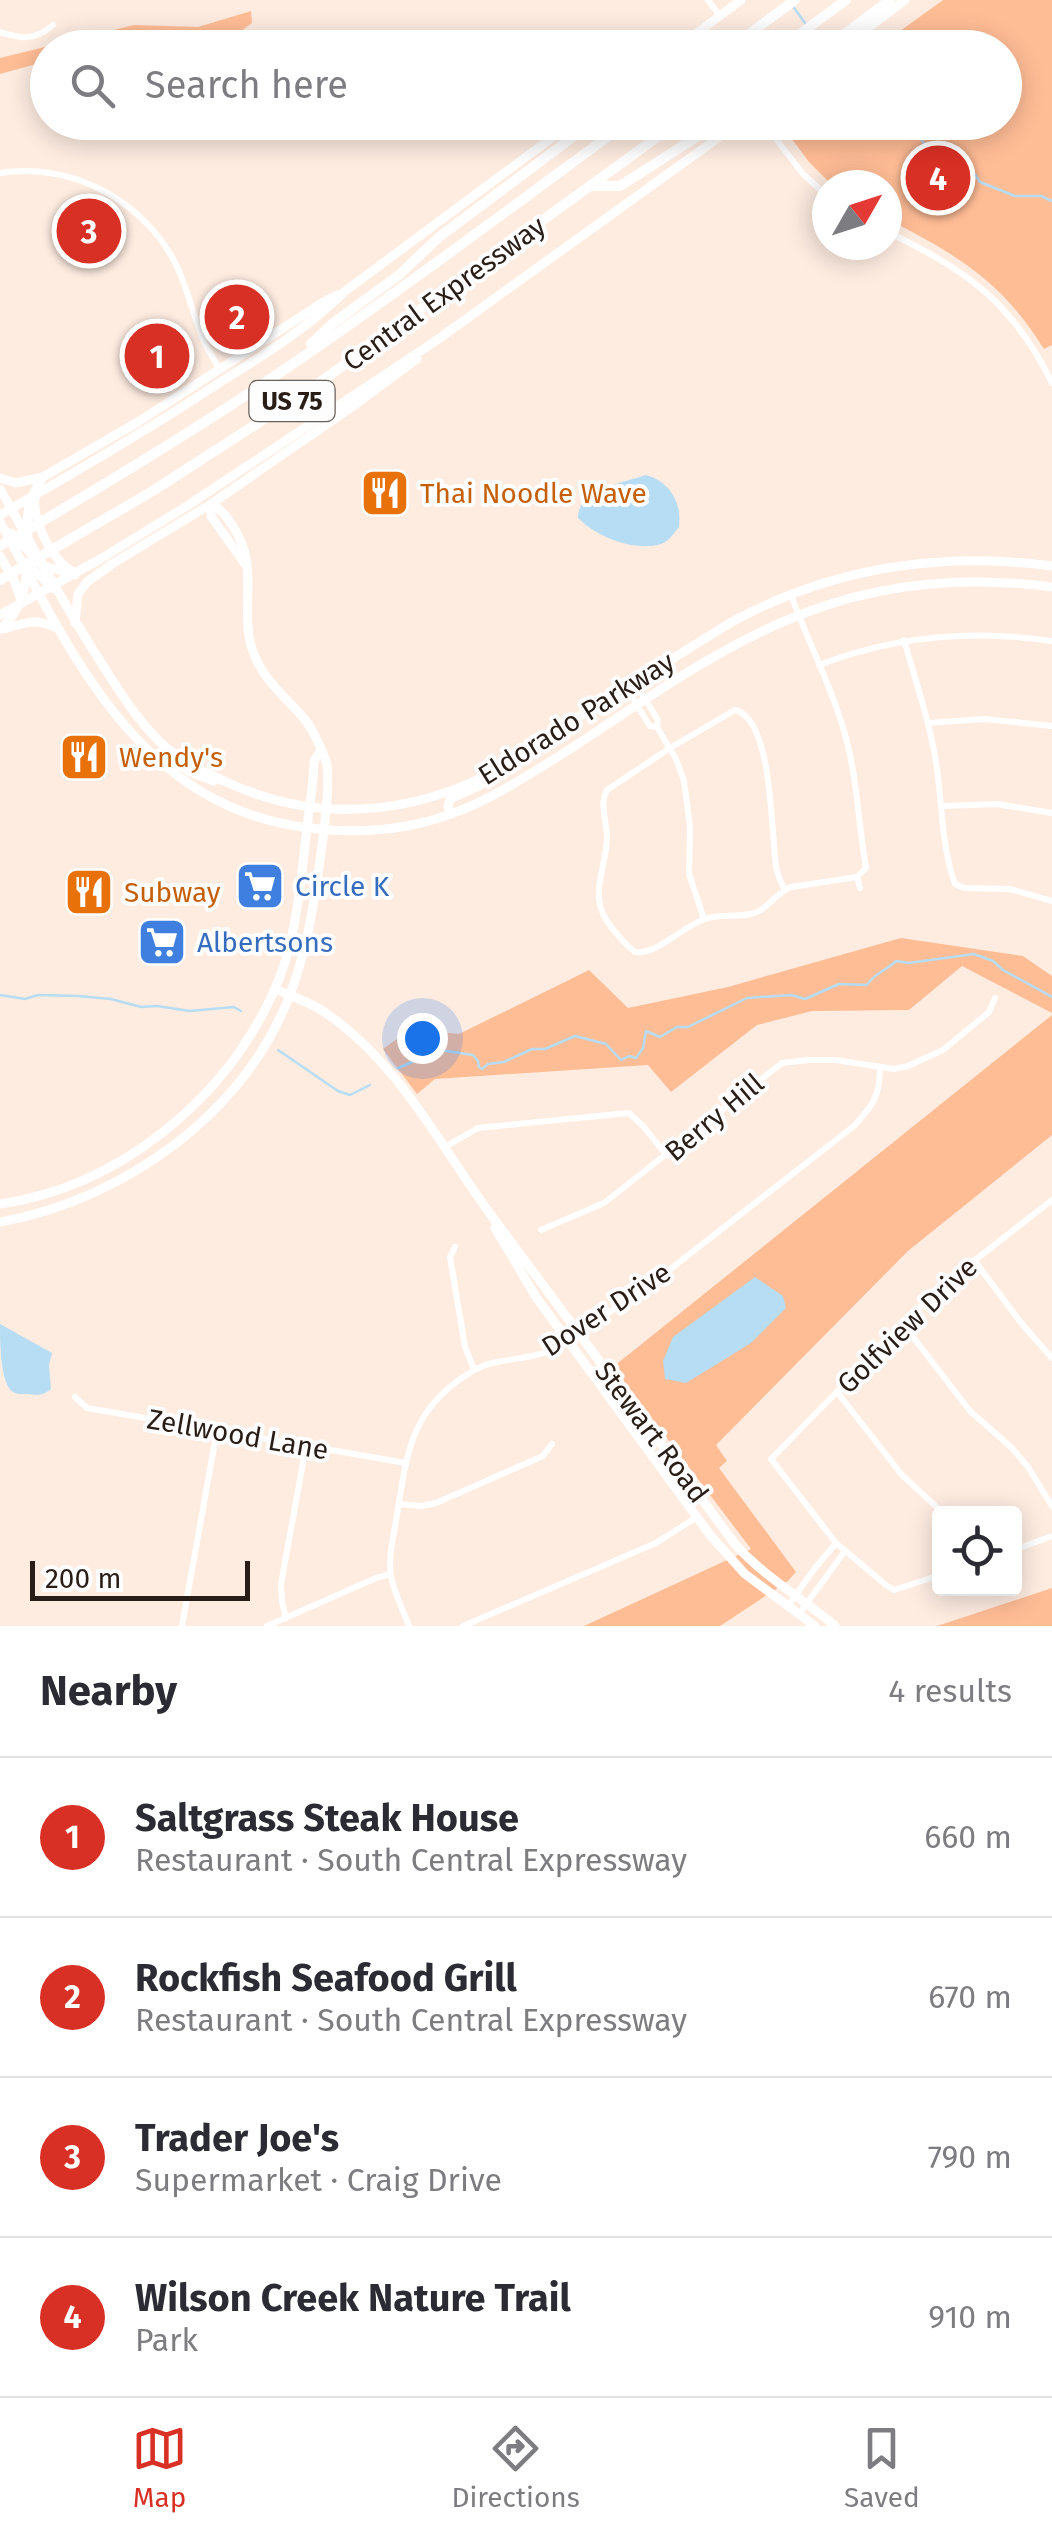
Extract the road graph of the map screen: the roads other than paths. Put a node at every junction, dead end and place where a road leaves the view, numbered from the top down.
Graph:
1 (708, 0) edge
2 (741, 0) edge
3 (794, 0) edge
4 (846, 0) edge
5 (890, 0) edge
6 (905, 0) edge
7 (720, 16) junction
8 (53, 25) dead end
9 (47, 30) edge
10 (701, 30) edge
11 (754, 30) edge
12 (805, 30) edge
13 (853, 30) edge
14 (858, 30) edge
15 (0, 32) edge
16 (30, 37) edge
17 (550, 140) edge
18 (568, 140) edge
19 (603, 140) edge
20 (653, 140) edge
21 (692, 140) edge
22 (715, 140) edge
23 (777, 140) edge
24 (0, 174) edge
25 (812, 182) edge
26 (590, 186) junction
27 (902, 240) edge
28 (344, 292) junction
29 (437, 340) junction
30 (219, 370) junction
31 (282, 371) junction
32 (1052, 384) edge
33 (42, 477) junction
34 (0, 478) edge
35 (0, 489) edge
36 (35, 490) junction
37 (211, 504) junction
38 (0, 519) edge
39 (0, 542) edge
40 (0, 556) edge
41 (28, 558) junction
42 (112, 564) junction
43 (906, 565) junction
44 (1052, 566) edge
45 (83, 574) junction
46 (0, 580) edge
47 (907, 585) junction
48 (1052, 587) edge
49 (792, 595) junction
50 (20, 601) junction
51 (798, 615) junction
52 (0, 616) edge
53 (76, 624) junction
54 (0, 629) edge
55 (60, 629) junction
56 (904, 640) junction
57 (1052, 641) edge
58 (819, 665) junction
59 (630, 685) junction
60 (99, 691) junction
61 (642, 703) junction
62 (928, 723) junction
63 (1052, 726) edge
64 (149, 731) junction
65 (139, 741) junction
66 (670, 748) junction
67 (320, 752) junction
68 (514, 758) junction
69 (502, 766) junction
70 (526, 777) junction
71 (232, 785) junction
72 (941, 806) junction
73 (310, 808) junction
74 (325, 809) junction
75 (1052, 813) edge
76 (450, 814) junction
77 (307, 828) junction
78 (324, 830) junction
79 (857, 877) junction
80 (860, 888) dead end
81 (784, 889) junction
82 (1052, 901) edge
83 (297, 908) junction
84 (313, 912) junction
85 (704, 919) junction
86 (276, 989) junction
87 (290, 995) junction
88 (996, 998) dead end
89 (880, 1067) junction
90 (147, 1144) junction
91 (445, 1146) junction
92 (667, 1156) junction
93 (158, 1157) junction
94 (0, 1204) edge
95 (1050, 1205) edge
96 (491, 1216) junction
97 (0, 1222) edge
98 (541, 1230) dead end
99 (455, 1246) dead end
100 (974, 1260) junction
101 (903, 1324) junction
102 (578, 1332) junction
103 (568, 1339) junction
104 (1052, 1358) edge
105 (474, 1370) junction
106 (837, 1392) junction
107 (75, 1397) dead end
108 (218, 1430) junction
109 (552, 1444) dead end
110 (306, 1446) junction
111 (406, 1463) junction
112 (399, 1504) junction
113 (935, 1506) edge
114 (1052, 1506) edge
115 (698, 1517) junction
116 (1052, 1536) edge
117 (836, 1543) junction
118 (1022, 1547) edge
119 (845, 1552) junction
120 (391, 1574) junction
121 (932, 1578) edge
122 (796, 1594) junction
123 (807, 1602) junction
124 (788, 1606) junction
125 (799, 1614) junction
126 (286, 1618) junction
127 (182, 1626) edge
128 (268, 1626) edge
129 (409, 1626) edge
130 (463, 1626) edge
131 (815, 1626) edge
132 (835, 1626) edge

1 - 7 street
2 - 7 main road
3 - 11 highway
4 - 12 highway
5 - 13 highway
6 - 14 main road
7 - 10 main road
8 - 9 street
15 - 16 street
17 - 28 main road
18 - 31 highway
19 - 31 highway, Central Expressway / US 75
20 - 26 highway, Central Expressway / US 75
21 - 26 highway
22 - 29 main road
23 - 25 street
24 - 30 street
26 - 46 highway, Central Expressway / US 75
27 - 32 street
28 - 30 main road
28 - 38 main road
29 - 37 main road
29 - 52 main road
30 - 33 main road
31 - 39 highway, Central Expressway / US 75
33 - 34 main road
33 - 36 main road
35 - 41 main road, Eldorado Parkway
36 - 41 main road
36 - 45 main road
37 - 42 main road
37 - 67 main road
38 - 41 main road, Eldorado Parkway
39 - 41 main road
40 - 50 main road
41 - 45 main road
41 - 50 main road
41 - 53 main road, Eldorado Parkway
41 - 55 main road, Eldorado Parkway
42 - 45 main road
42 - 53 main road
43 - 44 main road, Eldorado Parkway
43 - 47 main road
43 - 49 main road, Eldorado Parkway
47 - 48 main road, Eldorado Parkway
47 - 51 main road, Eldorado Parkway
49 - 51 street
49 - 59 main road, Eldorado Parkway
50 - 54 main road
51 - 58 street
51 - 61 main road, Eldorado Parkway
53 - 64 main road, Eldorado Parkway
54 - 55 main road
55 - 60 main road, Eldorado Parkway
56 - 57 street
56 - 58 street
56 - 62 street
58 - 79 street
59 - 61 street
59 - 68 main road, Eldorado Parkway
60 - 64 main road
60 - 65 main road, Eldorado Parkway
61 - 66 street
61 - 70 main road, Eldorado Parkway
62 - 63 street
62 - 72 street
64 - 71 main road, Eldorado Parkway
65 - 71 main road
65 - 77 main road, Eldorado Parkway
66 - 81 street
66 - 85 street
66 - 85 street
67 - 73 main road
67 - 74 main road
68 - 69 main road, Eldorado Parkway
68 - 70 main road
69 - 74 main road, Eldorado Parkway
69 - 76 main road
70 - 76 main road, Eldorado Parkway
71 - 73 main road, Eldorado Parkway
72 - 75 street
72 - 82 street
73 - 74 main road, Eldorado Parkway
73 - 77 main road
74 - 78 main road
76 - 78 main road, Eldorado Parkway
77 - 78 main road, Eldorado Parkway
77 - 83 main road
78 - 84 main road
79 - 80 street
79 - 81 street
81 - 85 street
83 - 84 main road
83 - 86 main road
84 - 87 main road
86 - 87 main road, Stewart Road
86 - 90 main road
87 - 91 main road, Stewart Road
87 - 93 main road
88 - 89 street, Berry Hill
89 - 92 street, Berry Hill
89 - 102 street, Dover Drive
90 - 93 main road
90 - 94 main road
91 - 92 street
91 - 96 main road, Stewart Road
92 - 98 street, Berry Hill
93 - 97 main road
95 - 100 street, Golfview Drive
96 - 102 main road, Stewart Road
96 - 103 main road, Stewart Road
99 - 105 street
100 - 101 street, Golfview Drive
100 - 104 street
101 - 106 street, Golfview Drive
101 - 114 street
102 - 103 street, Dover Drive
102 - 122 main road, Stewart Road
103 - 105 street, Dover Drive
103 - 115 main road, Stewart Road
105 - 111 street, Dover Drive
106 - 113 street
106 - 117 street, Golfview Drive
107 - 108 street, Zellwood Lane
108 - 110 street, Zellwood Lane
108 - 127 street
109 - 112 street
110 - 111 street, Zellwood Lane
110 - 126 street
111 - 112 street, Dover Drive
112 - 120 street, Dover Drive
115 - 124 main road, Stewart Road
115 - 130 street
116 - 118 street
117 - 119 street
117 - 122 street
119 - 121 street
119 - 123 street
120 - 126 street
120 - 129 street, Dover Drive
122 - 123 main road, Stewart Road
122 - 124 street
123 - 125 street
123 - 132 main road, Stewart Road
124 - 125 main road, Stewart Road
125 - 131 main road, Stewart Road
126 - 128 street

